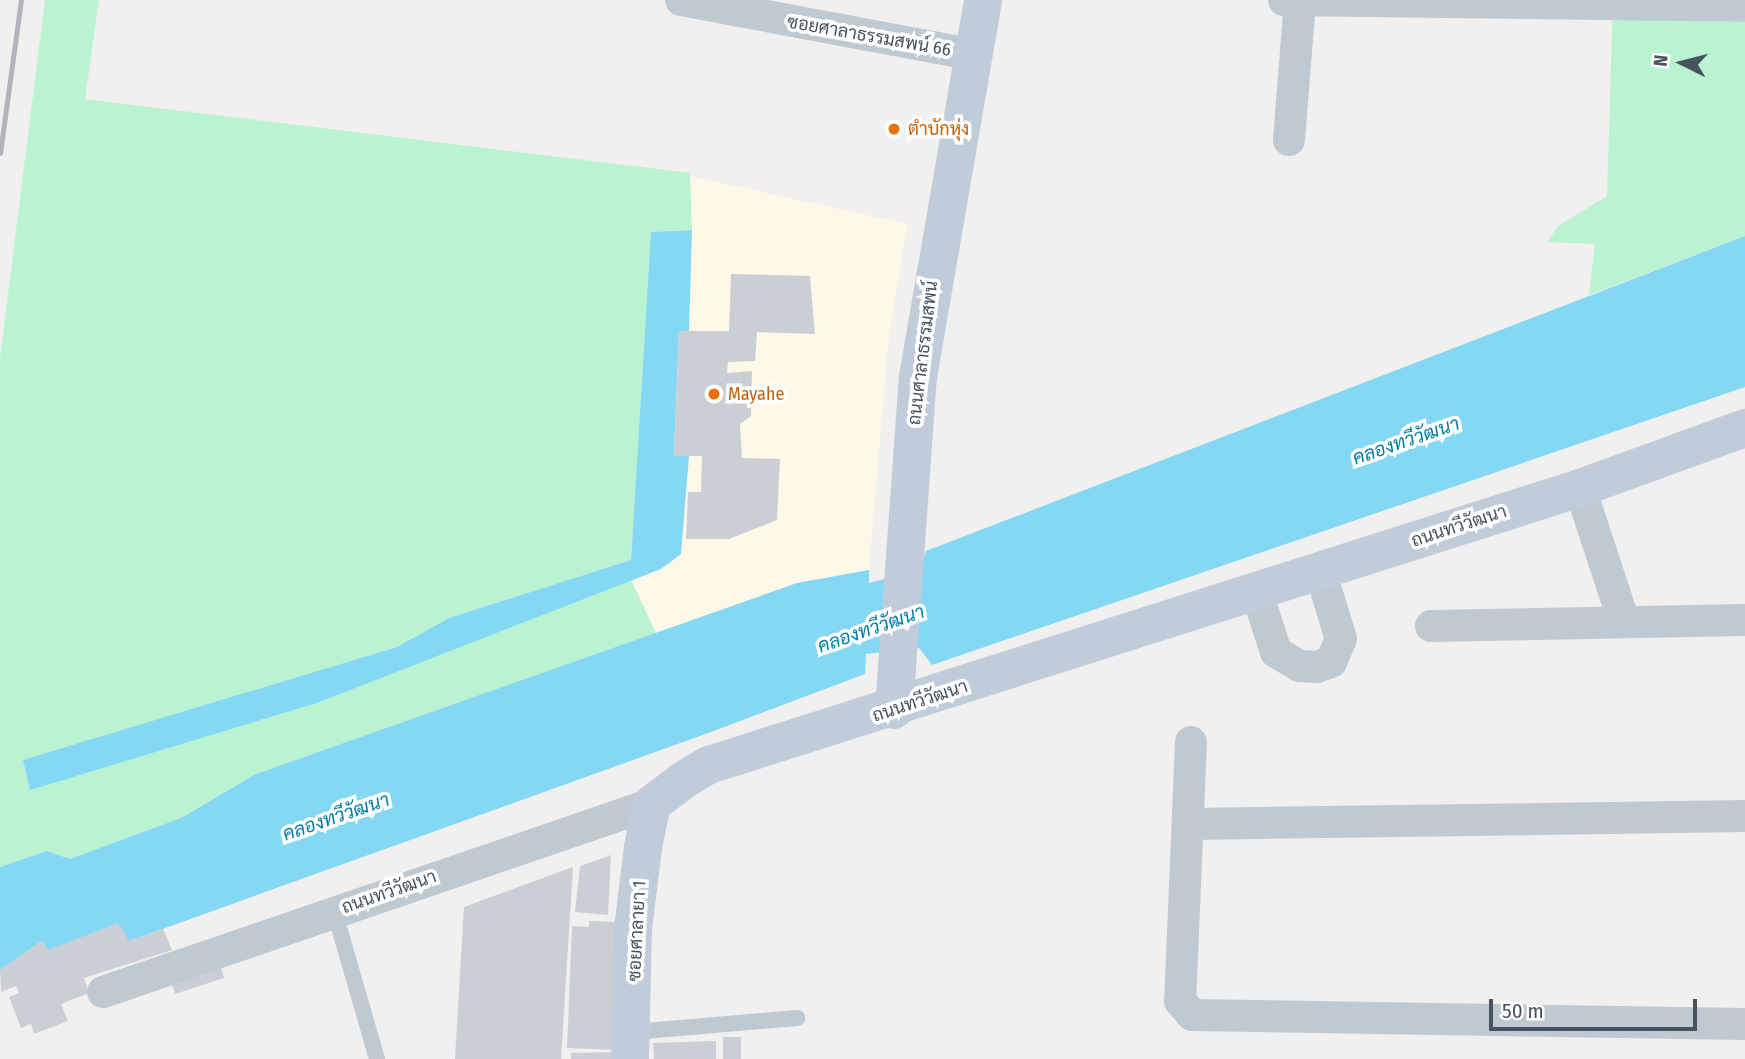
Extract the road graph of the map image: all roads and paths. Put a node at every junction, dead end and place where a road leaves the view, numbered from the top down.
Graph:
1 (681, 0) edge
2 (983, 0) edge
3 (1292, 1) edge
4 (1745, 6) edge
5 (974, 55) junction
6 (1289, 140) dead end
7 (1745, 428) edge
8 (1580, 488) junction
9 (1320, 570) junction
10 (1256, 590) junction
11 (1745, 620) edge
12 (1624, 622) junction
13 (1431, 626) dead end
14 (895, 695) junction
15 (1191, 742) dead end
16 (652, 804) junction
17 (1745, 816) edge
18 (1190, 824) junction
19 (334, 910) junction
20 (103, 992) dead end
21 (797, 1018) dead end
22 (1745, 1024) edge
23 (632, 1045) edge
24 (377, 1059) edge

1 - 5 street, ซอยศาลาธรรมสพน์ 66
2 - 5 main road, ถนนศาลาธรรมสพน์
3 - 4 street
3 - 6 street
5 - 14 main road, ถนนศาลาธรรมสพน์
7 - 8 main road, ถนนทวีวัฒนา
8 - 9 main road, ถนนทวีวัฒนา
8 - 12 street
9 - 10 main road, ถนนทวีวัฒนา
9 - 10 street
10 - 14 main road, ถนนทวีวัฒนา
11 - 12 street
12 - 13 street
14 - 16 main road, ถนนทวีวัฒนา
15 - 18 street
16 - 19 street, ถนนทวีวัฒนา
16 - 23 main road, ซอยศาลายา 1
17 - 18 street
18 - 22 street
19 - 20 street, ถนนทวีวัฒนา
19 - 24 lane
21 - 23 lane

